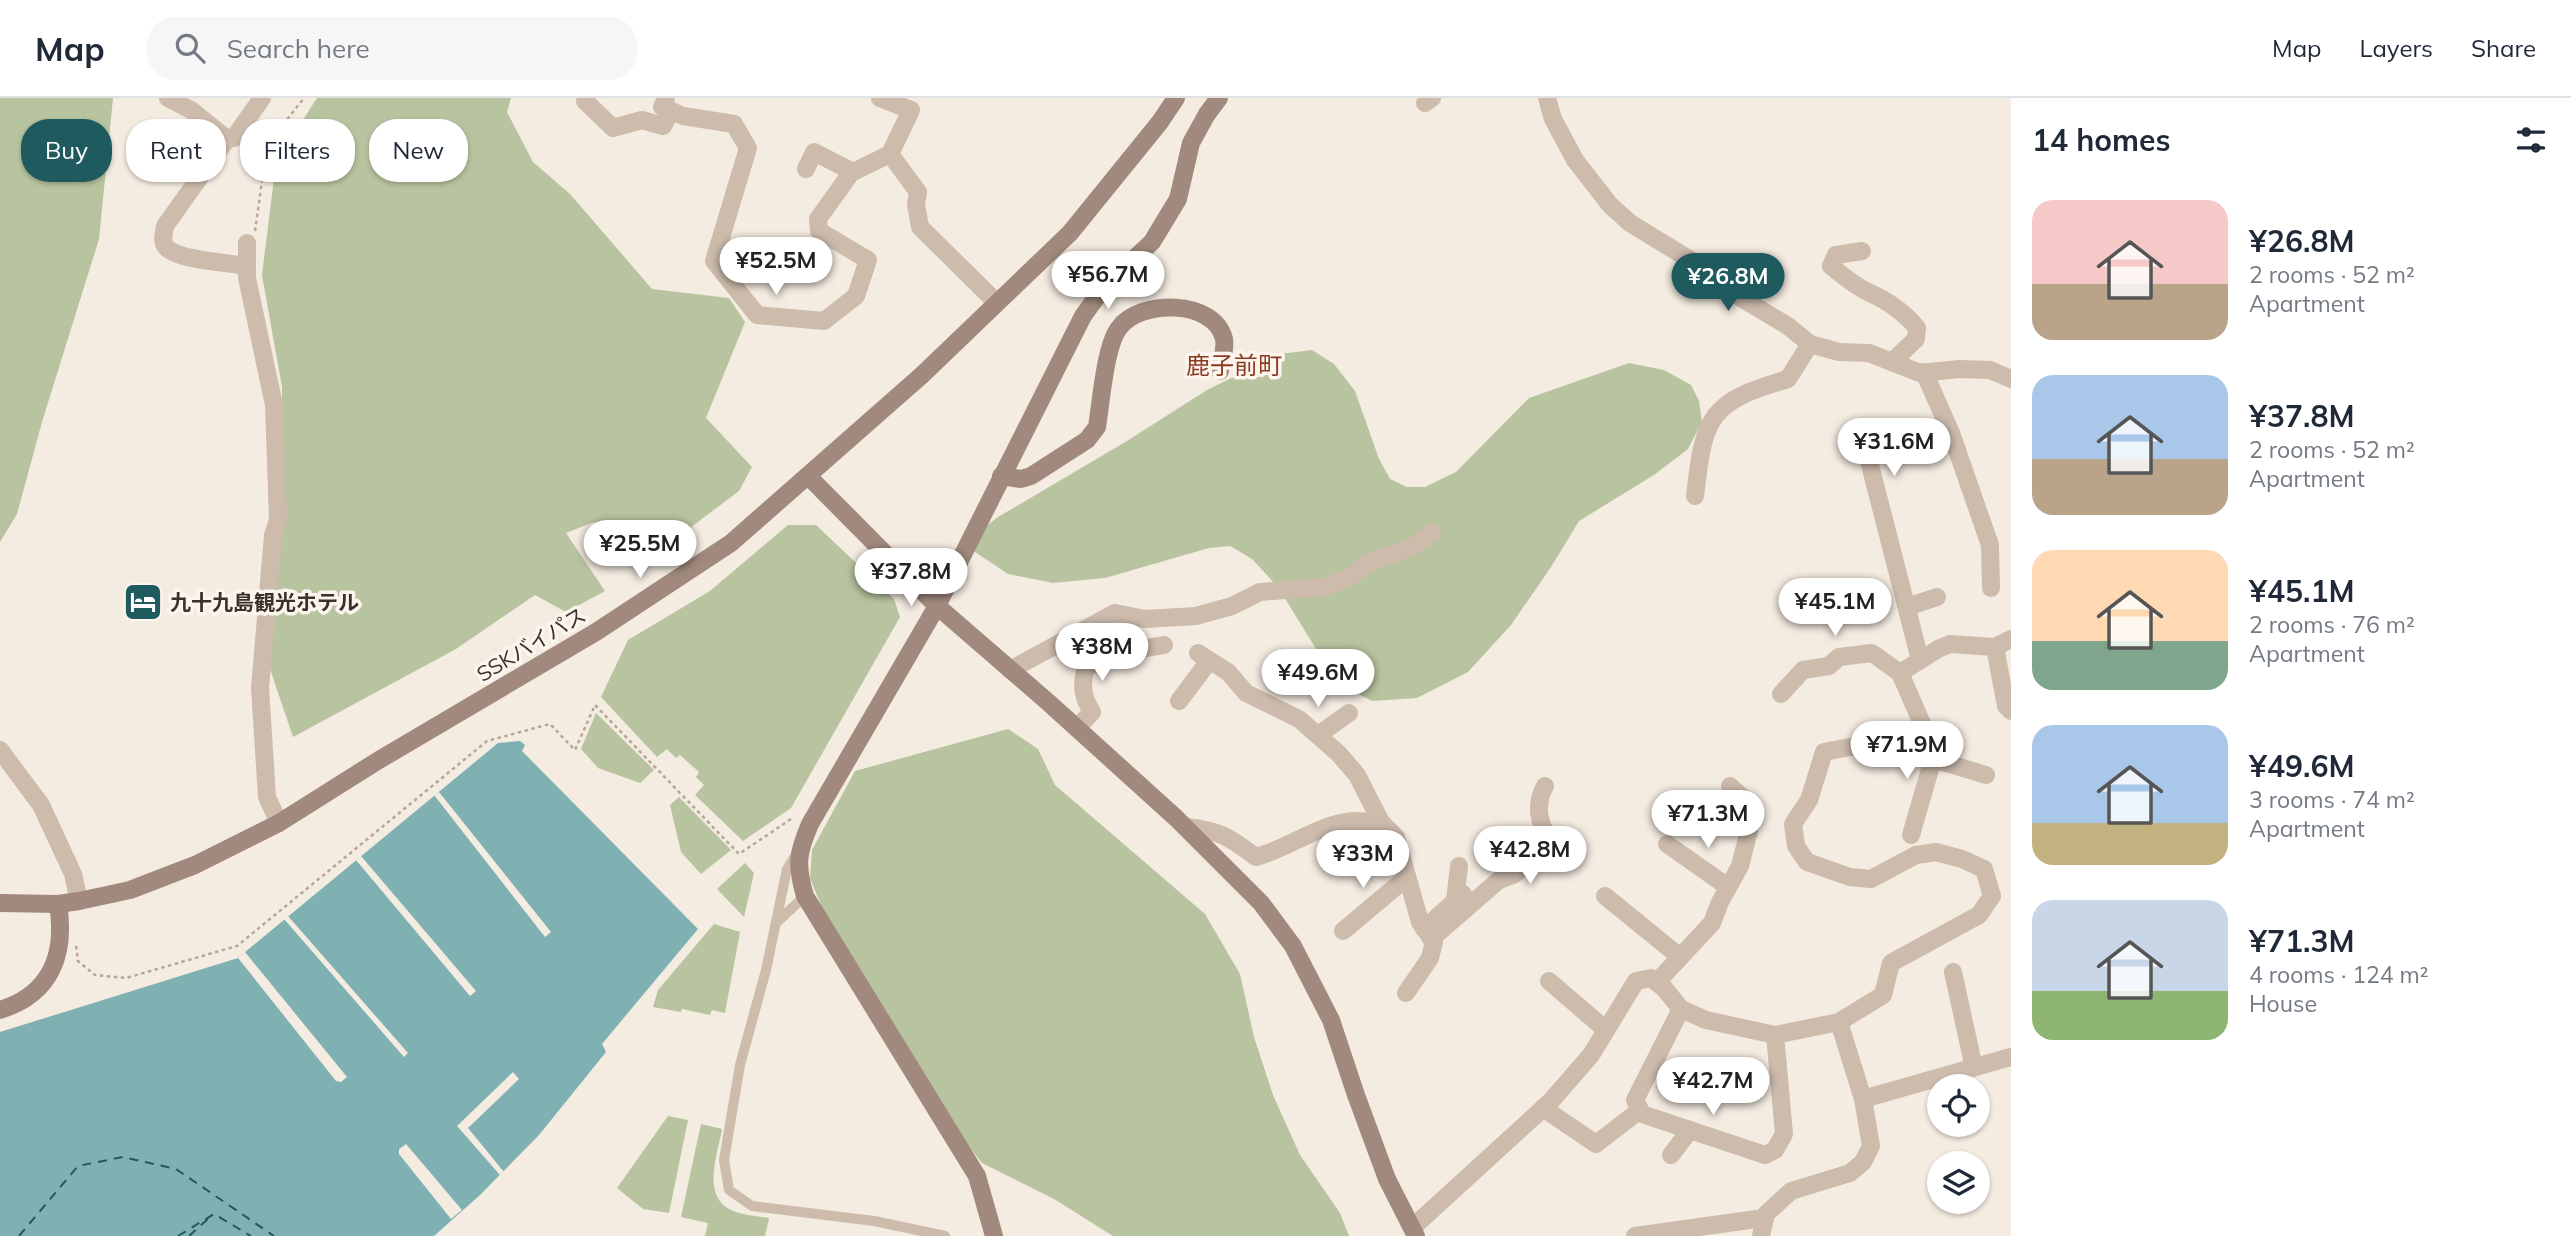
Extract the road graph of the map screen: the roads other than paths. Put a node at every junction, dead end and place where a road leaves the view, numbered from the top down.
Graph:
1 (168, 98) edge
2 (262, 98) edge
3 (880, 98) edge
4 (1176, 98) edge
5 (1220, 98) edge
6 (1547, 98) edge
7 (585, 101) dead end
8 (669, 105) edge
9 (227, 139) junction
10 (890, 154) junction
11 (806, 169) dead end
12 (853, 172) junction
13 (247, 245) road end
14 (1862, 251) dead end
15 (247, 266) junction
16 (997, 303) junction
17 (1810, 344) junction
18 (1892, 362) junction
19 (1220, 371) dead end
20 (1924, 372) junction
21 (2011, 379) edge
22 (1951, 433) junction
23 (1002, 476) junction
24 (808, 477) junction
25 (1695, 496) dead end
26 (1432, 533) dead end
27 (1991, 588) dead end
28 (1937, 597) dead end
29 (937, 606) junction
30 (1906, 607) junction
31 (2003, 643) edge
32 (1164, 645) dead end
33 (1920, 660) junction
34 (1010, 670) junction
35 (1900, 673) junction
36 (1781, 694) dead end
37 (1179, 701) dead end
38 (2011, 711) edge
39 (1349, 713) dead end
40 (1923, 726) junction
41 (1077, 728) junction
42 (1318, 735) junction
43 (0, 750) edge
44 (1933, 759) junction
45 (1986, 775) dead end
46 (1545, 786) dead end
47 (1730, 786) dead end
48 (1381, 822) junction
49 (279, 823) junction
50 (1186, 827) junction
51 (1911, 835) dead end
52 (1667, 844) dead end
53 (799, 850) junction
54 (1459, 866) dead end
55 (1406, 878) junction
56 (1728, 887) junction
57 (1605, 895) dead end
58 (805, 896) junction
59 (79, 901) junction
60 (0, 903) edge
61 (58, 904) junction
62 (775, 923) junction
63 (1343, 931) dead end
64 (1428, 934) junction
65 (1680, 957) junction
66 (1953, 972) dead end
67 (1549, 981) dead end
68 (1657, 982) junction
69 (1406, 993) dead end
70 (1681, 1009) junction
71 (0, 1010) edge
72 (1839, 1022) junction
73 (1606, 1030) junction
74 (1775, 1035) junction
75 (2011, 1057) edge
76 (1974, 1068) junction
77 (1863, 1100) junction
78 (1543, 1108) junction
79 (1640, 1110) junction
80 (1690, 1130) junction
81 (1671, 1155) dead end
82 (1765, 1218) junction
83 (1414, 1232) edge
84 (945, 1236) edge
85 (994, 1236) edge
86 (1635, 1236) edge
87 (1760, 1236) edge

1 - 9 street
2 - 9 street
3 - 10 street
4 - 16 street, SSKバイパス
5 - 23 street
6 - 17 street
7 - 8 street
8 - 12 street
9 - 15 street
10 - 12 street
10 - 16 street
11 - 12 street
13 - 15 street
14 - 18 street
15 - 49 street
16 - 24 street, SSKバイパス
17 - 18 street
17 - 25 street
18 - 20 street
19 - 23 street
20 - 21 street
20 - 22 street
22 - 27 street
22 - 30 street
23 - 29 street
24 - 29 street
24 - 49 street, SSKバイパス
26 - 34 street
28 - 30 street
29 - 34 street
29 - 53 street
30 - 33 street
31 - 33 street
31 - 38 street
32 - 41 street
33 - 35 street
34 - 41 street
35 - 36 street
35 - 40 street
37 - 42 street
39 - 42 street
40 - 44 street
40 - 72 street
41 - 50 street
42 - 48 street
43 - 59 street
44 - 45 street
44 - 51 street
46 - 64 street
47 - 56 street
48 - 50 street
48 - 55 street
49 - 59 street, SSKバイパス
50 - 83 street
52 - 56 street
53 - 58 street
53 - 62 lane
54 - 64 street
55 - 63 street
55 - 64 street
56 - 65 street
57 - 65 street
58 - 62 lane
58 - 85 street
59 - 61 street, SSKバイパス
60 - 61 street, SSKバイパス
61 - 71 street
62 - 84 lane
64 - 69 street
65 - 68 street
66 - 76 street
67 - 73 street
68 - 70 street
68 - 73 street
70 - 74 street
70 - 79 street
72 - 74 street
72 - 77 street
73 - 78 street
74 - 80 street
75 - 76 street
76 - 77 street
77 - 82 street
78 - 79 street
78 - 83 street
79 - 80 street
80 - 81 street
82 - 86 street
82 - 87 street

